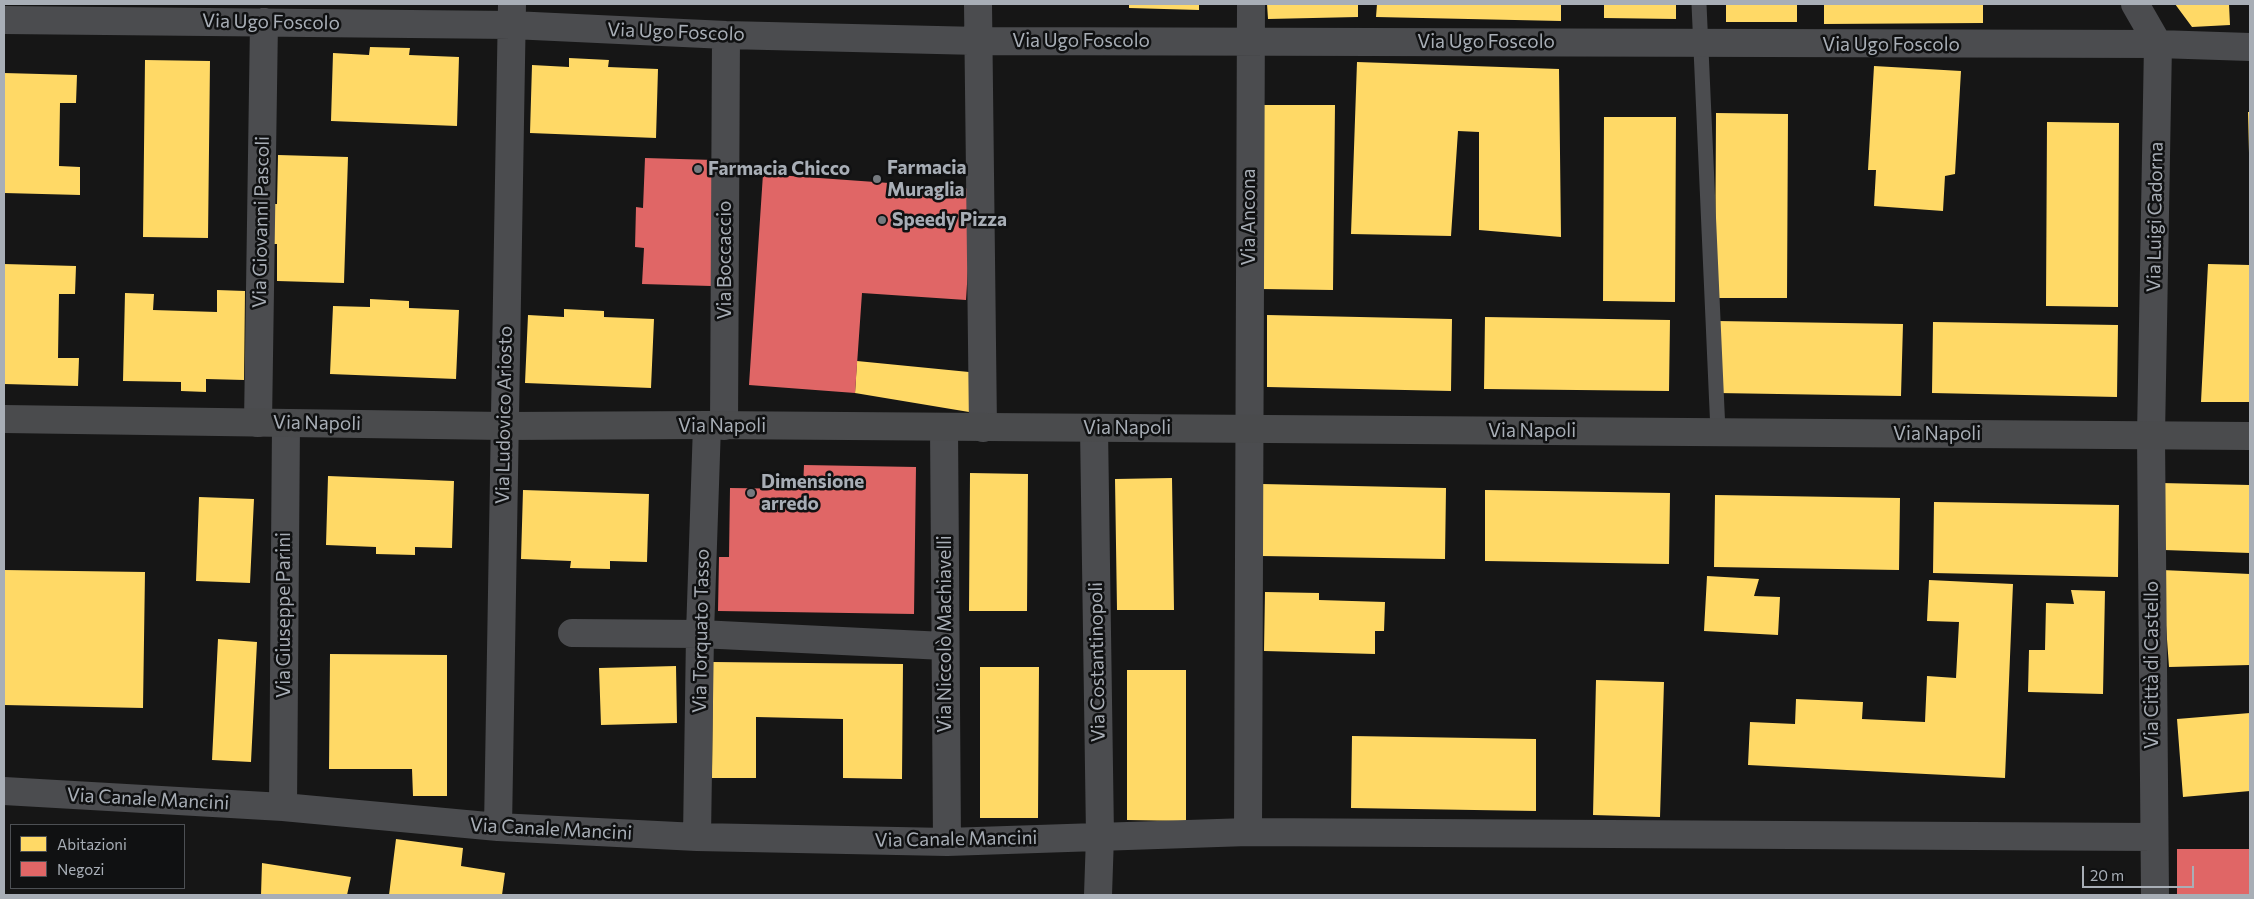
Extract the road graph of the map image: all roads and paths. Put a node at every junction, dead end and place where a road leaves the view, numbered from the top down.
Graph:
1 (978, 4) edge
2 (1251, 4) edge
3 (1700, 4) edge
4 (2135, 4) edge
5 (512, 15) edge
6 (4, 20) edge
7 (264, 22) junction
8 (726, 35) junction
9 (979, 41) junction
10 (1250, 41) junction
11 (1700, 43) junction
12 (2158, 44) junction
13 (2250, 47) edge
14 (4, 420) edge
15 (258, 422) junction
16 (286, 423) junction
17 (504, 426) junction
18 (716, 426) junction
19 (944, 427) junction
20 (983, 428) junction
21 (1094, 428) junction
22 (1248, 429) junction
23 (1718, 432) junction
24 (2151, 436) junction
25 (2250, 436) edge
26 (572, 633) dead end
27 (700, 634) junction
28 (944, 646) junction
29 (4, 791) edge
30 (283, 808) junction
31 (498, 827) junction
32 (1248, 832) junction
33 (1100, 836) junction
34 (697, 837) junction
35 (2153, 838) junction
36 (947, 842) junction
37 (1098, 895) edge
38 (2154, 895) edge

1 - 9 street
2 - 10 street, Via Ancona
3 - 11 lane
4 - 12 street
5 - 7 street, Via Ugo Foscolo
5 - 8 street, Via Ugo Foscolo
5 - 17 street, Via Ludovico Ariosto
6 - 7 street, Via Ugo Foscolo
7 - 15 street, Via Giovanni Pascoli
8 - 9 street, Via Ugo Foscolo
8 - 18 street, Via Boccaccio
9 - 10 street, Via Ugo Foscolo
9 - 20 street
10 - 11 street, Via Ugo Foscolo
10 - 22 street, Via Ancona
11 - 12 street, Via Ugo Foscolo
11 - 23 lane
12 - 13 street, Via Ugo Foscolo
12 - 24 street, Via Luigi Cadorna
14 - 15 main road, Via Napoli
15 - 16 main road, Via Napoli
16 - 17 main road, Via Napoli
16 - 30 street, Via Giuseppe Parini
17 - 18 main road, Via Napoli
17 - 31 street, Via Ludovico Ariosto
18 - 19 main road, Via Napoli
18 - 27 street, Via Torquato Tasso
19 - 20 main road, Via Napoli
19 - 28 street, Via Niccolò Machiavelli
20 - 21 main road, Via Napoli
21 - 22 main road, Via Napoli
21 - 33 street, Via Costantinopoli
22 - 23 main road, Via Napoli
22 - 32 street, Via Ancona
23 - 24 main road, Via Napoli
24 - 25 main road, Via Napoli
24 - 35 street, Via Città di Castello
26 - 27 street
27 - 28 street
27 - 34 street, Via Torquato Tasso
28 - 36 street, Via Niccolò Machiavelli
29 - 30 street, Via Canale Mancini
30 - 31 street, Via Canale Mancini
31 - 34 street, Via Canale Mancini
32 - 33 street, Via Canale Mancini
32 - 35 street, Via Canale Mancini
33 - 36 street, Via Canale Mancini
33 - 37 street, Via Costantinopoli
34 - 36 street, Via Canale Mancini
35 - 38 street, Via Città di Castello

